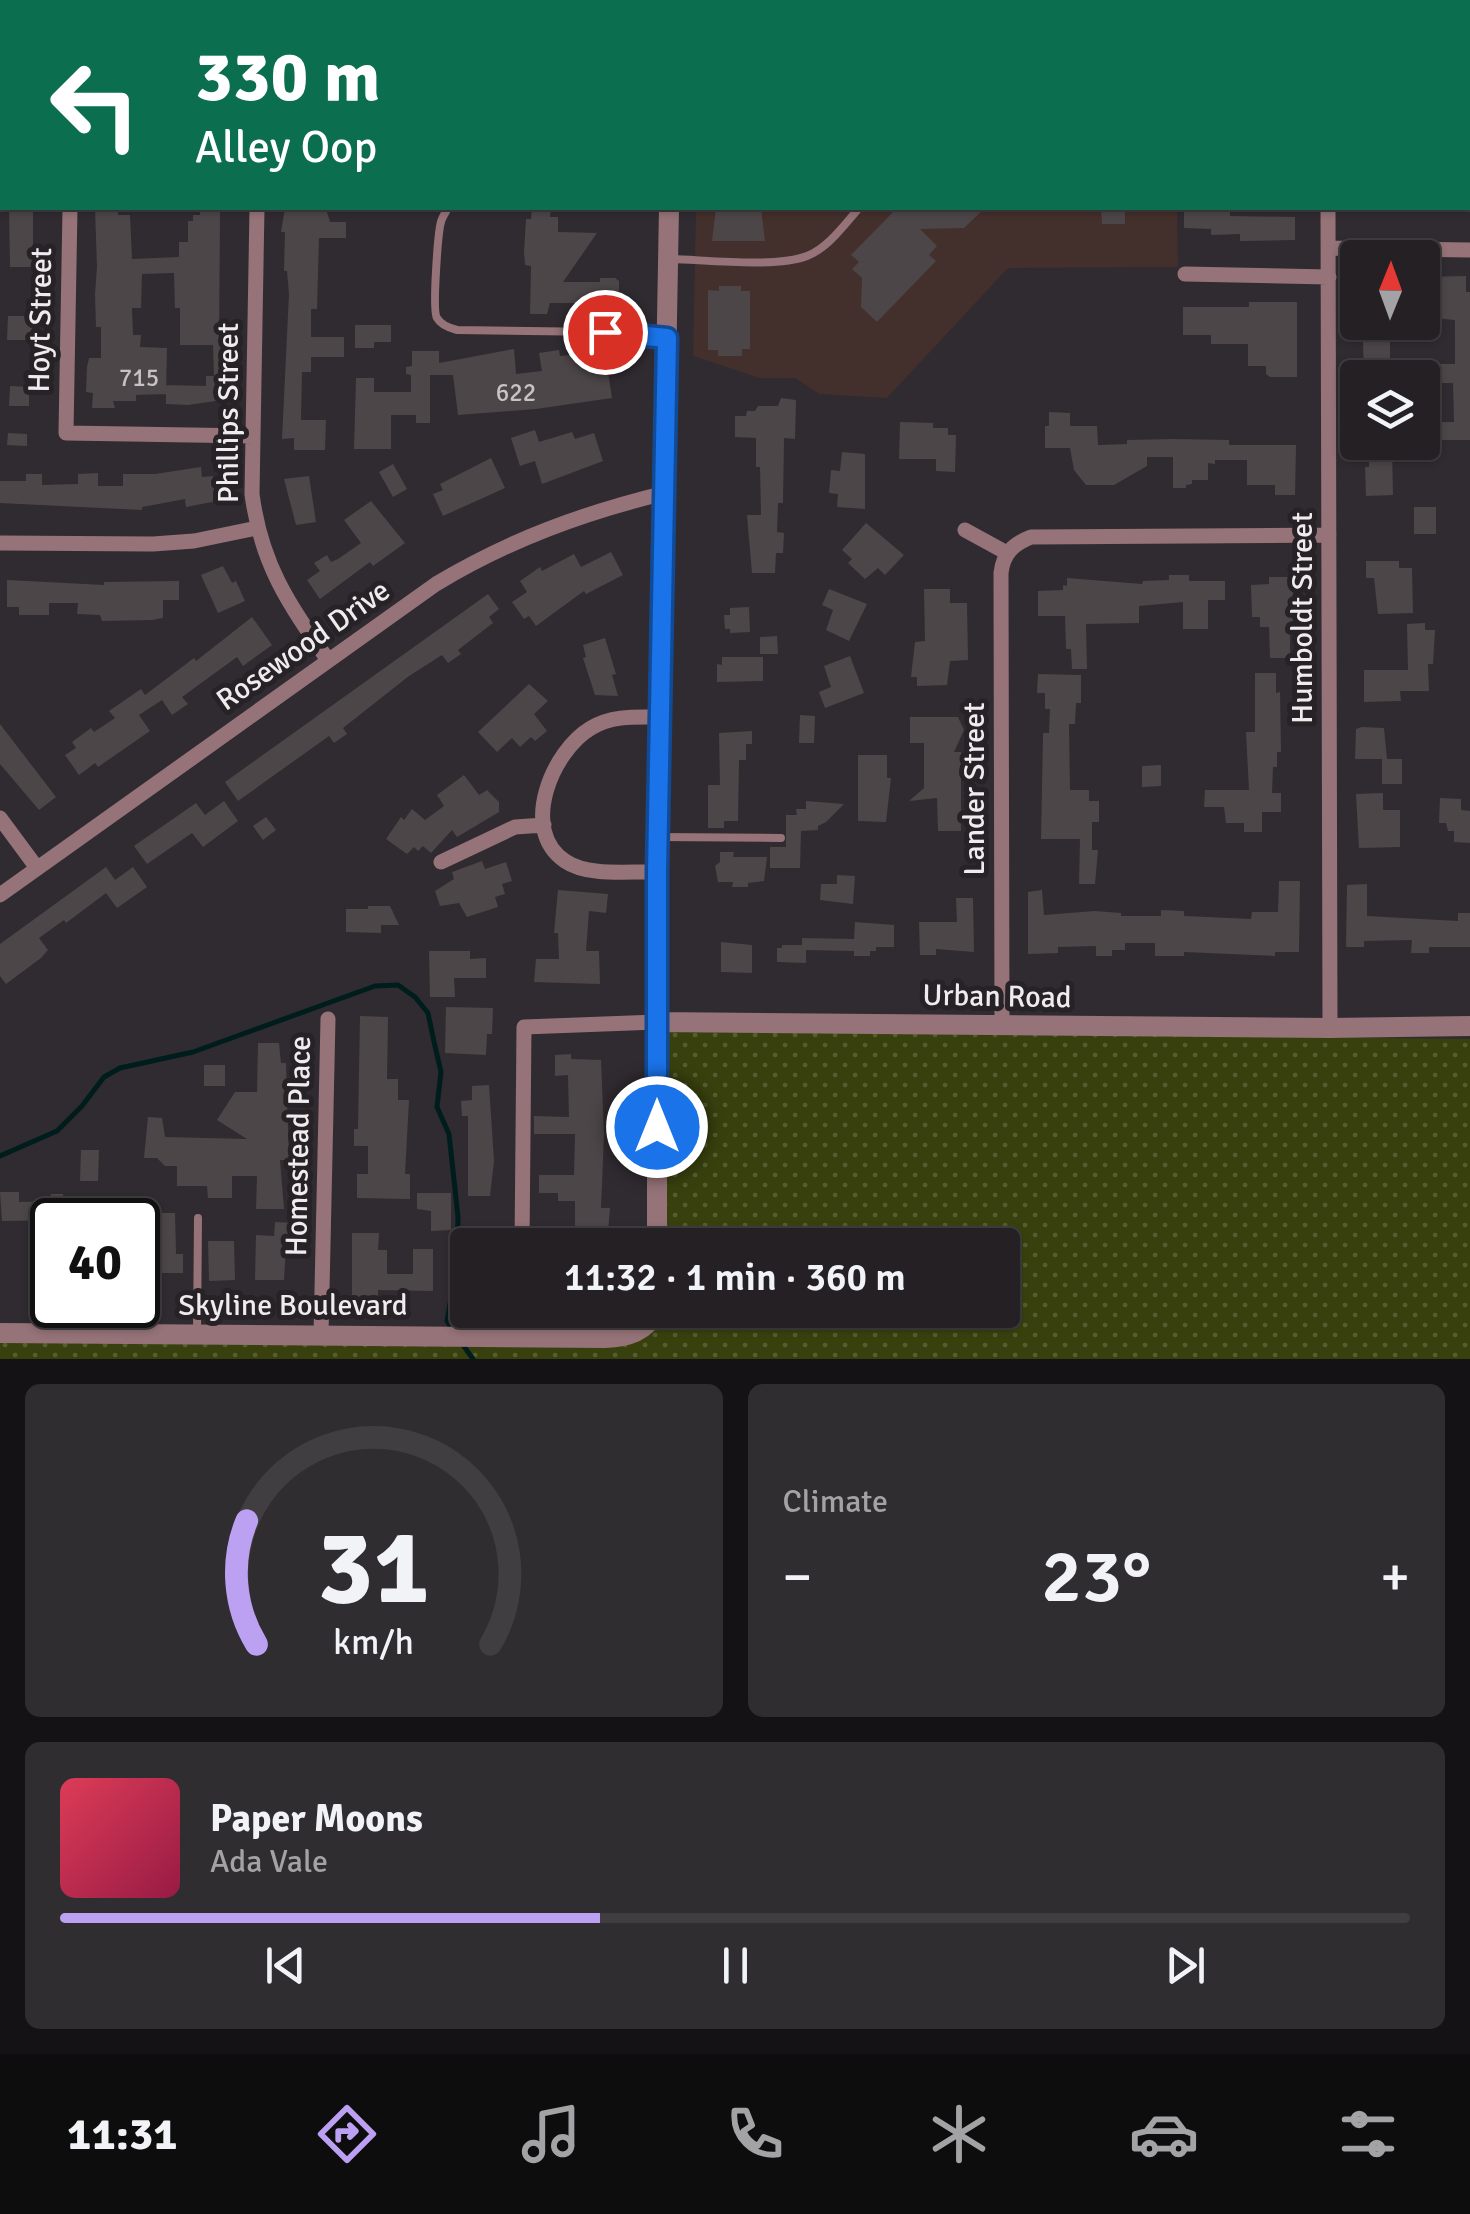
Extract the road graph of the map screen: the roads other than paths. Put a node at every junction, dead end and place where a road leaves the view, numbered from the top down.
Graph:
1 (70, 210) edge
2 (257, 210) edge
3 (447, 210) edge
4 (668, 210) edge
5 (857, 210) edge
6 (1328, 210) edge
7 (1329, 248) junction
8 (1470, 250) edge
9 (668, 259) junction
10 (1185, 274) dead end
11 (1329, 277) junction
12 (667, 338) junction
13 (253, 436) junction
14 (665, 493) junction
15 (256, 528) junction
16 (964, 530) dead end
17 (1329, 535) junction
18 (0, 542) edge
19 (1007, 553) junction
20 (328, 660) junction
21 (660, 717) junction
22 (0, 818) edge
23 (544, 825) junction
24 (658, 837) junction
25 (781, 838) dead end
26 (441, 862) dead end
27 (36, 868) junction
28 (657, 872) junction
29 (0, 895) edge
30 (328, 1019) dead end
31 (656, 1022) junction
32 (1002, 1026) junction
33 (1470, 1026) edge
34 (1330, 1028) junction
35 (198, 1218) dead end
36 (522, 1228) edge
37 (657, 1228) edge
38 (521, 1328) edge
39 (643, 1328) edge
40 (0, 1333) edge
41 (197, 1334) junction
42 (321, 1335) junction
43 (521, 1337) junction

1 - 13 street, Hoyt Street
2 - 13 street, Phillips Street
3 - 12 lane
4 - 9 street
5 - 9 lane
6 - 7 street, Humboldt Street
7 - 8 street
7 - 11 street, Humboldt Street
9 - 12 street
10 - 11 street
11 - 17 street, Humboldt Street
12 - 14 street
13 - 15 street, Phillips Street
14 - 20 street, Rosewood Drive
14 - 21 street
15 - 18 street
15 - 20 street, Phillips Street
16 - 19 street
17 - 19 street
17 - 34 street, Humboldt Street
19 - 32 street, Lander Street
20 - 27 street, Rosewood Drive
21 - 23 street
21 - 24 street
22 - 27 street
23 - 26 street
23 - 28 street
24 - 25 lane
24 - 28 street
27 - 29 street, Rosewood Drive
28 - 31 street
30 - 42 street, Homestead Place
31 - 32 street, Urban Road
31 - 36 street, Urban Road
31 - 37 street
32 - 34 street, Urban Road
33 - 34 street, Urban Road
35 - 41 lane
38 - 43 street
39 - 43 street, Skyline Boulevard
40 - 41 street, Skyline Boulevard
41 - 42 street, Skyline Boulevard
42 - 43 street, Skyline Boulevard

